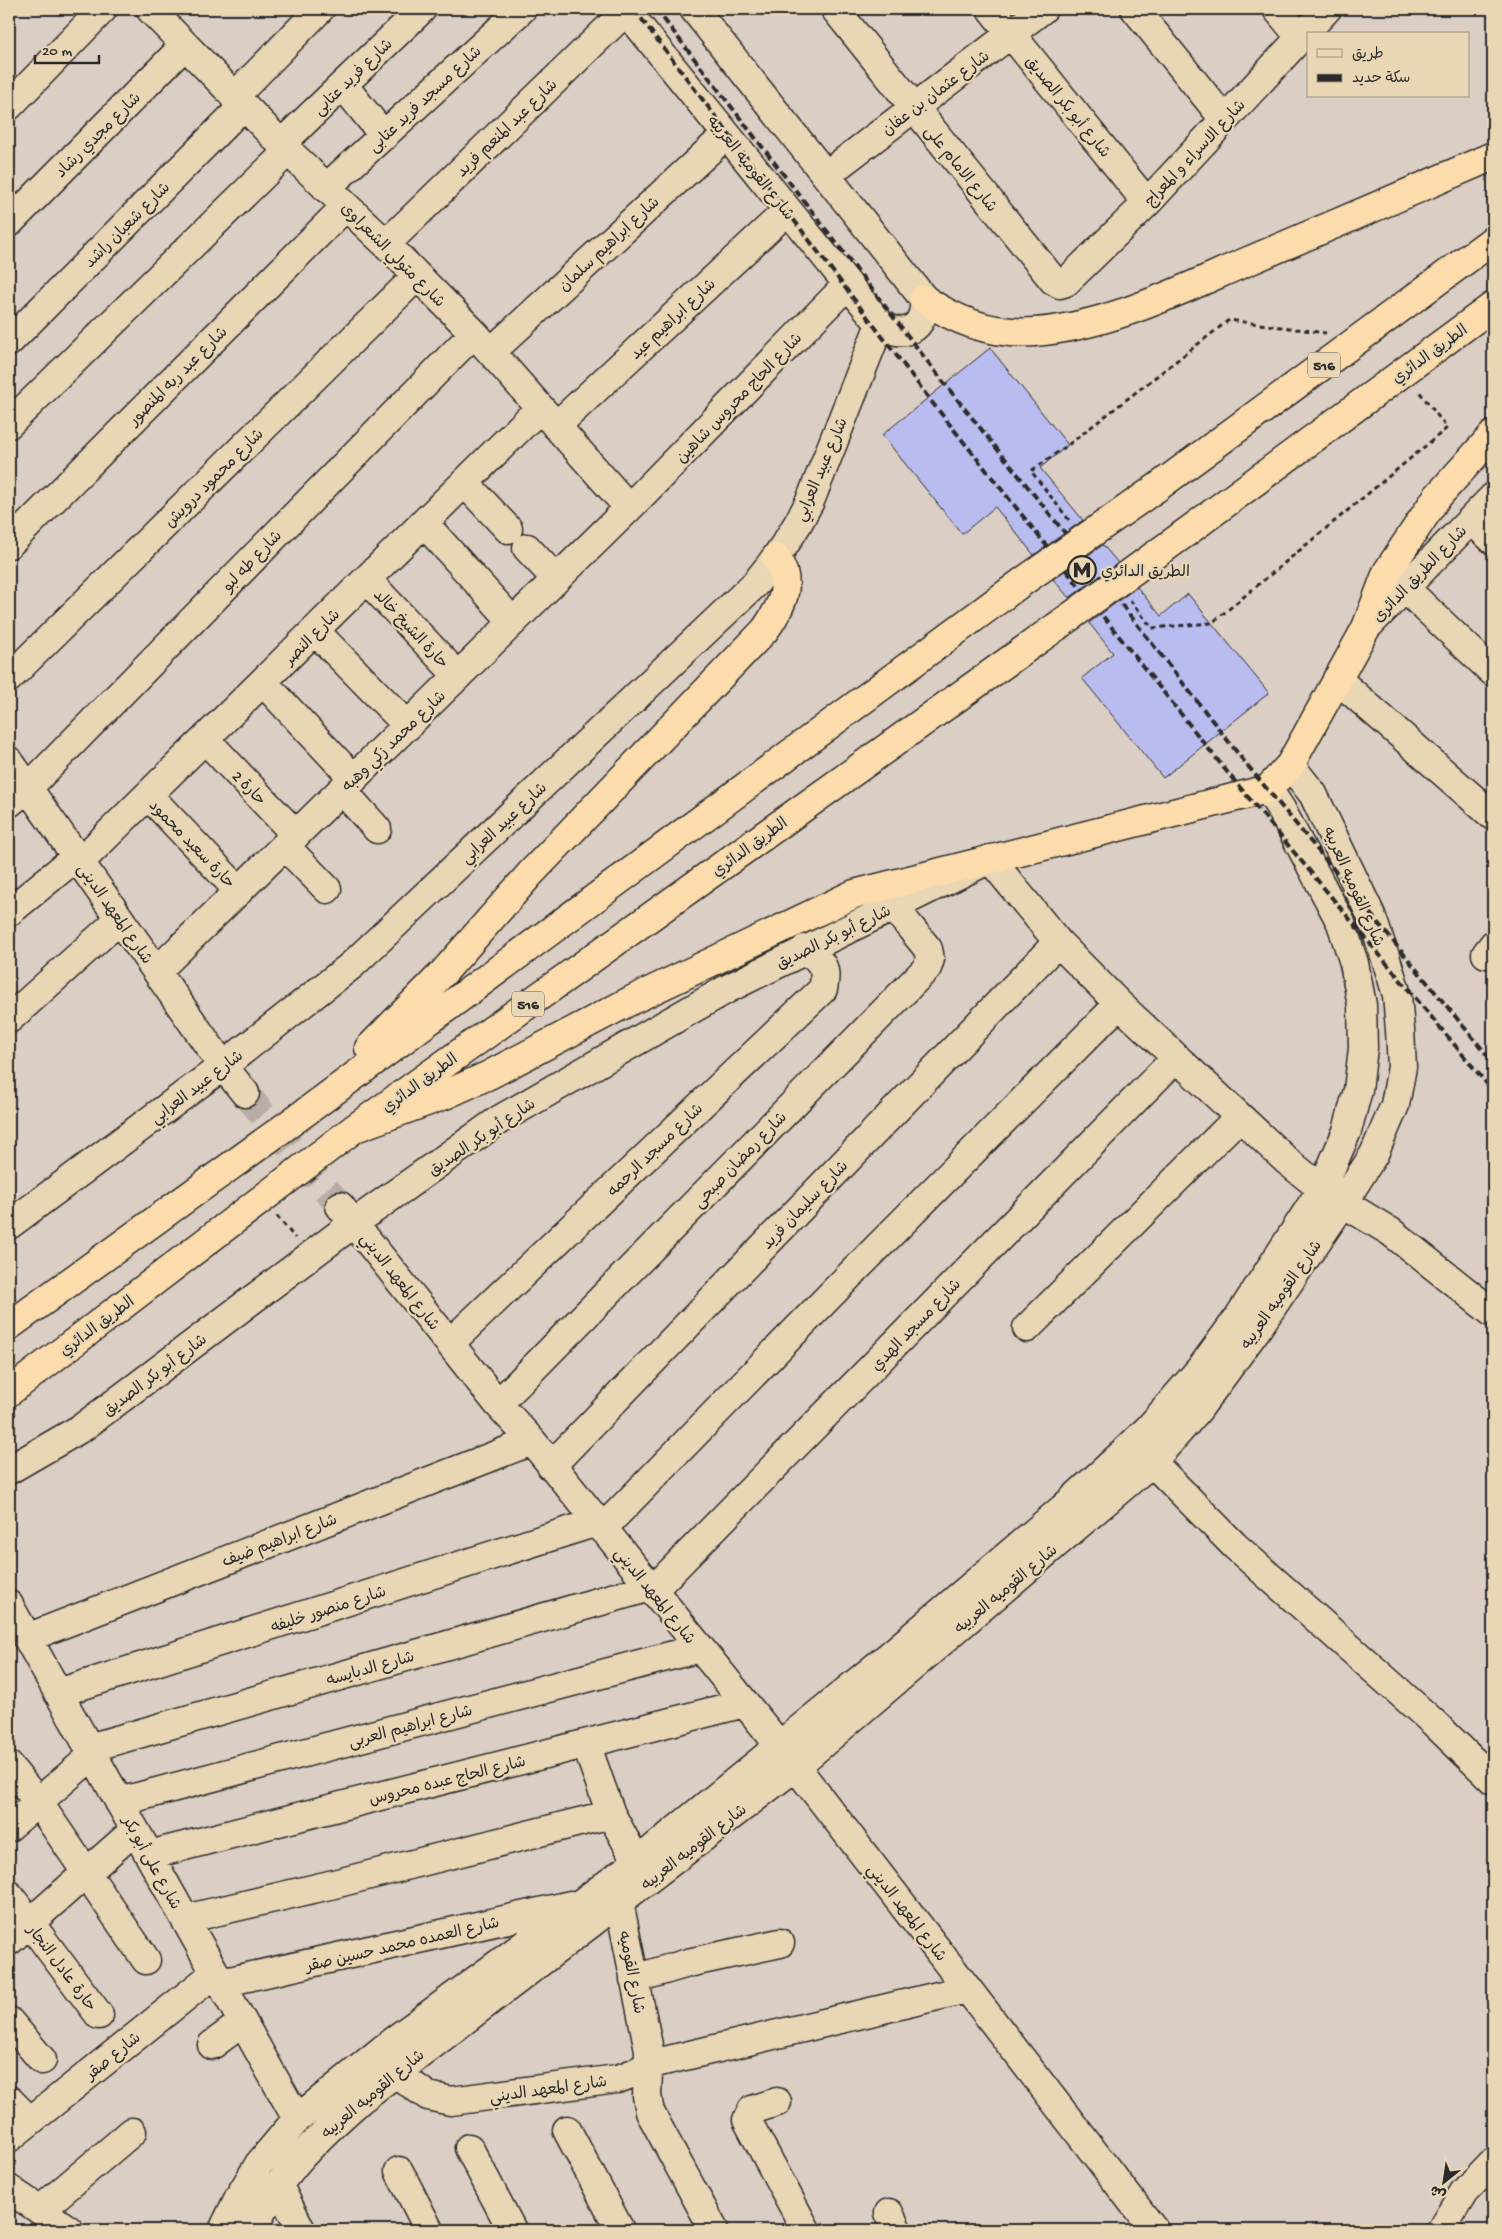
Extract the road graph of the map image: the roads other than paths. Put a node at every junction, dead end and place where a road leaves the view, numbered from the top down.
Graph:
1 (103, 9) edge
2 (320, 9) edge
3 (422, 9) edge
4 (522, 9) edge
5 (694, 9) edge
6 (835, 9) edge
7 (991, 9) edge
8 (1043, 9) edge
9 (1134, 9) edge
10 (1277, 9) edge
11 (1327, 9) edge
12 (626, 10) edge
13 (157, 11) edge
14 (1011, 34) junction
15 (1300, 37) junction
16 (185, 45) junction
17 (343, 86) junction
18 (239, 101) junction
19 (9, 106) edge
20 (914, 108) junction
21 (1224, 119) junction
22 (726, 135) junction
23 (384, 136) junction
24 (285, 147) junction
25 (1493, 156) edge
26 (826, 175) junction
27 (326, 188) junction
28 (1147, 203) junction
29 (346, 206) junction
30 (787, 211) junction
31 (9, 223) edge
32 (1493, 240) edge
33 (386, 244) junction
34 (418, 276) junction
35 (1053, 280) joint
36 (847, 285) junction
37 (924, 299) junction
38 (1493, 306) edge
39 (880, 324) junction
40 (9, 342) edge
41 (482, 343) junction
42 (548, 417) junction
43 (9, 424) edge
44 (1493, 435) edge
45 (465, 483) junction
46 (1493, 497) edge
47 (629, 508) junction
48 (1472, 520) junction
49 (424, 523) junction
50 (1493, 540) edge
51 (9, 544) edge
52 (776, 558) junction
53 (556, 579) junction
54 (367, 580) junction
55 (1396, 580) junction
56 (513, 622) junction
57 (315, 631) junction
58 (1493, 672) edge
59 (458, 676) junction
60 (9, 678) edge
61 (1337, 679) junction
62 (263, 682) junction
63 (408, 726) junction
64 (205, 739) junction
65 (9, 761) edge
66 (1290, 765) junction
67 (348, 784) junction
68 (1268, 789) junction
69 (18, 795) edge
70 (148, 795) junction
71 (1493, 816) edge
72 (378, 829) dead end
73 (290, 840) junction
74 (78, 859) junction
75 (990, 859) junction
76 (326, 888) dead end
77 (239, 890) junction
78 (893, 906) junction
79 (9, 912) edge
80 (120, 919) junction
81 (1058, 942) junction
82 (805, 949) junction
83 (157, 971) junction
84 (1119, 1004) junction
85 (9, 1019) edge
86 (1176, 1058) junction
87 (223, 1066) junction
88 (245, 1092) tunnel mouth
89 (307, 1111) junction
90 (1239, 1117) junction
91 (355, 1128) junction
92 (1333, 1196) junction
93 (347, 1214) junction
94 (9, 1225) edge
95 (1493, 1313) edge
96 (9, 1326) edge
97 (1027, 1328) dead end
98 (450, 1344) junction
99 (9, 1392) edge
100 (498, 1404) junction
101 (532, 1441) junction
102 (1152, 1462) junction
103 (550, 1466) junction
104 (9, 1470) edge
105 (600, 1526) junction
106 (652, 1588) junction
107 (15, 1622) edge
108 (700, 1648) junction
109 (58, 1694) junction
110 (745, 1703) junction
111 (586, 1744) junction
112 (779, 1745) junction
113 (91, 1751) junction
114 (9, 1766) edge
115 (795, 1768) junction
116 (1493, 1780) edge
117 (38, 1802) junction
118 (119, 1802) junction
119 (611, 1814) junction
120 (9, 1827) edge
121 (135, 1830) junction
122 (149, 1855) junction
123 (636, 1862) junction
124 (87, 1873) junction
125 (617, 1891) junction
126 (9, 1895) edge
127 (582, 1902) junction
128 (185, 1919) junction
129 (30, 1923) junction
130 (9, 1941) edge
131 (780, 1943) dead end
132 (146, 1960) dead end
133 (218, 1978) junction
134 (634, 1979) junction
135 (967, 1989) junction
136 (99, 2015) dead end
137 (9, 2021) edge
138 (243, 2022) junction
139 (212, 2046) dead end
140 (42, 2060) dead end
141 (648, 2066) junction
142 (395, 2073) junction
143 (9, 2100) edge
144 (778, 2102) dead end
145 (297, 2119) junction
146 (30, 2121) junction
147 (567, 2130) dead end
148 (132, 2132) dead end
149 (9, 2138) edge
150 (469, 2148) dead end
151 (1493, 2162) edge
152 (399, 2171) dead end
153 (279, 2186) junction
154 (9, 2189) edge
155 (58, 2224) edge
156 (222, 2230) edge
157 (254, 2230) edge
158 (301, 2230) edge
159 (429, 2230) edge
160 (512, 2230) edge
161 (620, 2230) edge
162 (714, 2230) edge
163 (806, 2230) edge
164 (1154, 2230) edge
165 (1441, 2230) edge

1 - 19 street
2 - 18 street, شارع شعبان راشد
3 - 17 street, شارع فريد عتابى
4 - 23 street, شارع مسجد فريد عتابى
5 - 26 street
6 - 20 street, شارع الامام على
7 - 14 street, شارع أبو بكر الصديق
8 - 14 street, شارع عثمان بن عفان
9 - 21 street
10 - 15 street
11 - 15 street, شارع الاسراء و المعراج
12 - 22 street, شارع القوميه العربيه
12 - 33 street, شارع عبد المنعم فريد
13 - 16 street, شارع متولي الشعراوى
14 - 20 street, شارع عثمان بن عفان
14 - 28 street, شارع أبو بكر الصديق
15 - 21 street, شارع الاسراء و المعراج
16 - 18 street, شارع متولي الشعراوى
16 - 31 street, شارع مجدي رشاد
17 - 23 street
17 - 24 street, شارع فريد عتابى
18 - 24 street, شارع متولي الشعراوى
18 - 40 street, شارع شعبان راشد
20 - 26 street, شارع عثمان بن عفان
20 - 35 street, شارع الامام على
21 - 28 street, شارع الاسراء و المعراج
22 - 30 street, شارع القوميه العربيه
22 - 41 street, شارع ابراهيم سلمان
23 - 27 street, شارع مسجد فريد عتابى
24 - 27 street, شارع متولي الشعراوى
24 - 43 street, شارع فريد عتابى
25 - 37 highway
26 - 37 street
27 - 29 street, شارع متولي الشعراوى
28 - 35 street, شارع الاسراء و المعراج
29 - 33 street, شارع متولي الشعراوى
29 - 51 street, شارع عبد ربه المنصور
30 - 36 street, شارع القوميه العربيه
30 - 42 street, شارع ابراهيم عيد
32 - 89 highway, 516, bridge
33 - 34 street, شارع متولي الشعراوى
34 - 41 street, شارع متولي الشعراوى
34 - 60 street, شارع محمود درويش
36 - 39 street, شارع القوميه العربيه
36 - 47 street, شارع الحاج محروس شاهين
37 - 39 street
38 - 91 highway, الطريق الدائري / 516, bridge
39 - 52 street, شارع عبيد العرابي
41 - 42 street, شارع متولي الشعراوى
41 - 69 street, شارع طه لبو
42 - 45 street, شارع النصر
42 - 47 street, شارع متولي الشعراوى
44 - 55 highway
45 - 49 street, شارع النصر
45 - 53 street
46 - 48 street, شارع الطريق الدائرى
47 - 53 street, شارع محمد زكي وهبه
48 - 50 street
48 - 55 street, شارع الطريق الدائرى
49 - 54 street, شارع النصر
49 - 56 street
52 - 87 street, شارع عبيد العرابي
52 - 89 highway
53 - 56 street, شارع محمد زكي وهبه
54 - 57 street, شارع النصر
54 - 59 street, حارة الشيخ خالد
55 - 58 street
55 - 61 highway
56 - 59 street, شارع محمد زكي وهبه
57 - 62 street, شارع النصر
57 - 63 street
59 - 63 street, شارع محمد زكي وهبه
61 - 66 highway
61 - 71 street
62 - 64 street, شارع النصر
62 - 67 street
63 - 67 street, شارع محمد زكي وهبه
64 - 70 street, شارع النصر
64 - 73 street, حارة 2
65 - 69 street, شارع المعهد الدينى
66 - 68 highway
66 - 92 street, شارع القوميه العربيه
67 - 72 street
67 - 73 street, شارع محمد زكي وهبه
68 - 75 highway
68 - 92 street, شارع القوميه العربيه
69 - 74 street, شارع المعهد الدينى
70 - 74 street, شارع النصر
70 - 77 street, حارة سعيد محمود
73 - 76 street, حارة 2
73 - 77 street, شارع محمد زكي وهبه
74 - 79 street, شارع النصر
74 - 80 street, شارع المعهد الدينى
75 - 78 street, شارع أبو بكر الصديق
75 - 81 street
75 - 91 highway
77 - 83 street, شارع محمد زكي وهبه
78 - 82 street, شارع أبو بكر الصديق
78 - 100 street, شارع رمضان صبحى
80 - 83 street, شارع المعهد الدينى
80 - 85 street
81 - 84 street
81 - 103 street, شارع سليمان فريد
82 - 93 street, شارع أبو بكر الصديق
82 - 98 street, شارع مسجد الرحمه
83 - 87 street, شارع المعهد الدينى
84 - 86 street
84 - 105 street
86 - 90 street
86 - 106 street, شارع مسجد الهدي
87 - 88 street
87 - 94 street, شارع عبيد العرابي
89 - 96 highway, 516
90 - 92 street
90 - 97 street
91 - 99 highway, الطريق الدائري / 516
92 - 95 street
92 - 102 street, شارع القوميه العربيه
92 - 112 street, شارع القوميه العربيه
93 - 98 street, شارع المعهد الديني
93 - 104 street, شارع أبو بكر الصديق
98 - 100 street, شارع المعهد الديني
100 - 101 street, شارع المعهد الديني
101 - 103 street, شارع المعهد الديني
101 - 107 street, شارع ابراهيم ضيف
102 - 115 street, شارع القوميه العربيه
102 - 116 street
103 - 105 street, شارع المعهد الديني
105 - 106 street, شارع المعهد الديني
105 - 109 street, شارع منصور خليفه
106 - 108 street, شارع المعهد الديني
106 - 113 street, شارع الدبايسه
107 - 109 street, شارع على أبو بكر
108 - 110 street, شارع المعهد الديني
108 - 118 street, شارع ابراهيم العربى
109 - 113 street, شارع على أبو بكر
110 - 111 street, شارع الحاج عبده محروس
110 - 112 street, شارع المعهد الديني
111 - 119 street
111 - 122 street, شارع الحاج عبده محروس
112 - 115 street, شارع المعهد الديني
112 - 123 street, شارع القوميه العربيه
113 - 117 street
113 - 118 street, شارع على أبو بكر
114 - 117 street
115 - 125 street, شارع القوميه العربيه
115 - 135 street, شارع المعهد الديني
117 - 120 street
117 - 124 street
118 - 121 street, شارع على أبو بكر
119 - 123 street
119 - 128 street
121 - 122 street, شارع على أبو بكر
121 - 124 street
122 - 128 street, شارع على أبو بكر
123 - 125 street, شارع القوميه العربيه
124 - 129 street
124 - 132 street
125 - 127 street, شارع القوميه العربيه
125 - 134 street, شارع القوميه
125 - 142 street, شارع القوميه العربيه
126 - 129 street, حارة عادل النجار
127 - 133 street, شارع العمده محمد حسين صقر
127 - 145 street, شارع القوميه العربيه
128 - 133 street, شارع على أبو بكر
129 - 130 street
129 - 136 street, حارة عادل النجار
131 - 134 street
133 - 138 street, شارع على أبو بكر
133 - 146 street, شارع صقر
134 - 141 street, شارع القوميه
135 - 141 street, شارع المعهد الديني
135 - 164 street, شارع المعهد الديني
137 - 140 street
138 - 139 street
138 - 145 street, شارع على أبو بكر
141 - 142 street, شارع المعهد الديني
141 - 162 street, شارع القوميه
142 - 153 street, شارع القوميه العربيه
143 - 146 street
144 - 163 street
145 - 156 street, شارع القوميه العربيه
146 - 149 street, شارع صقر
147 - 161 street
148 - 155 street
150 - 160 street
151 - 165 street
152 - 159 street
153 - 157 street, شارع القوميه العربيه
153 - 158 street
154 - 155 street

